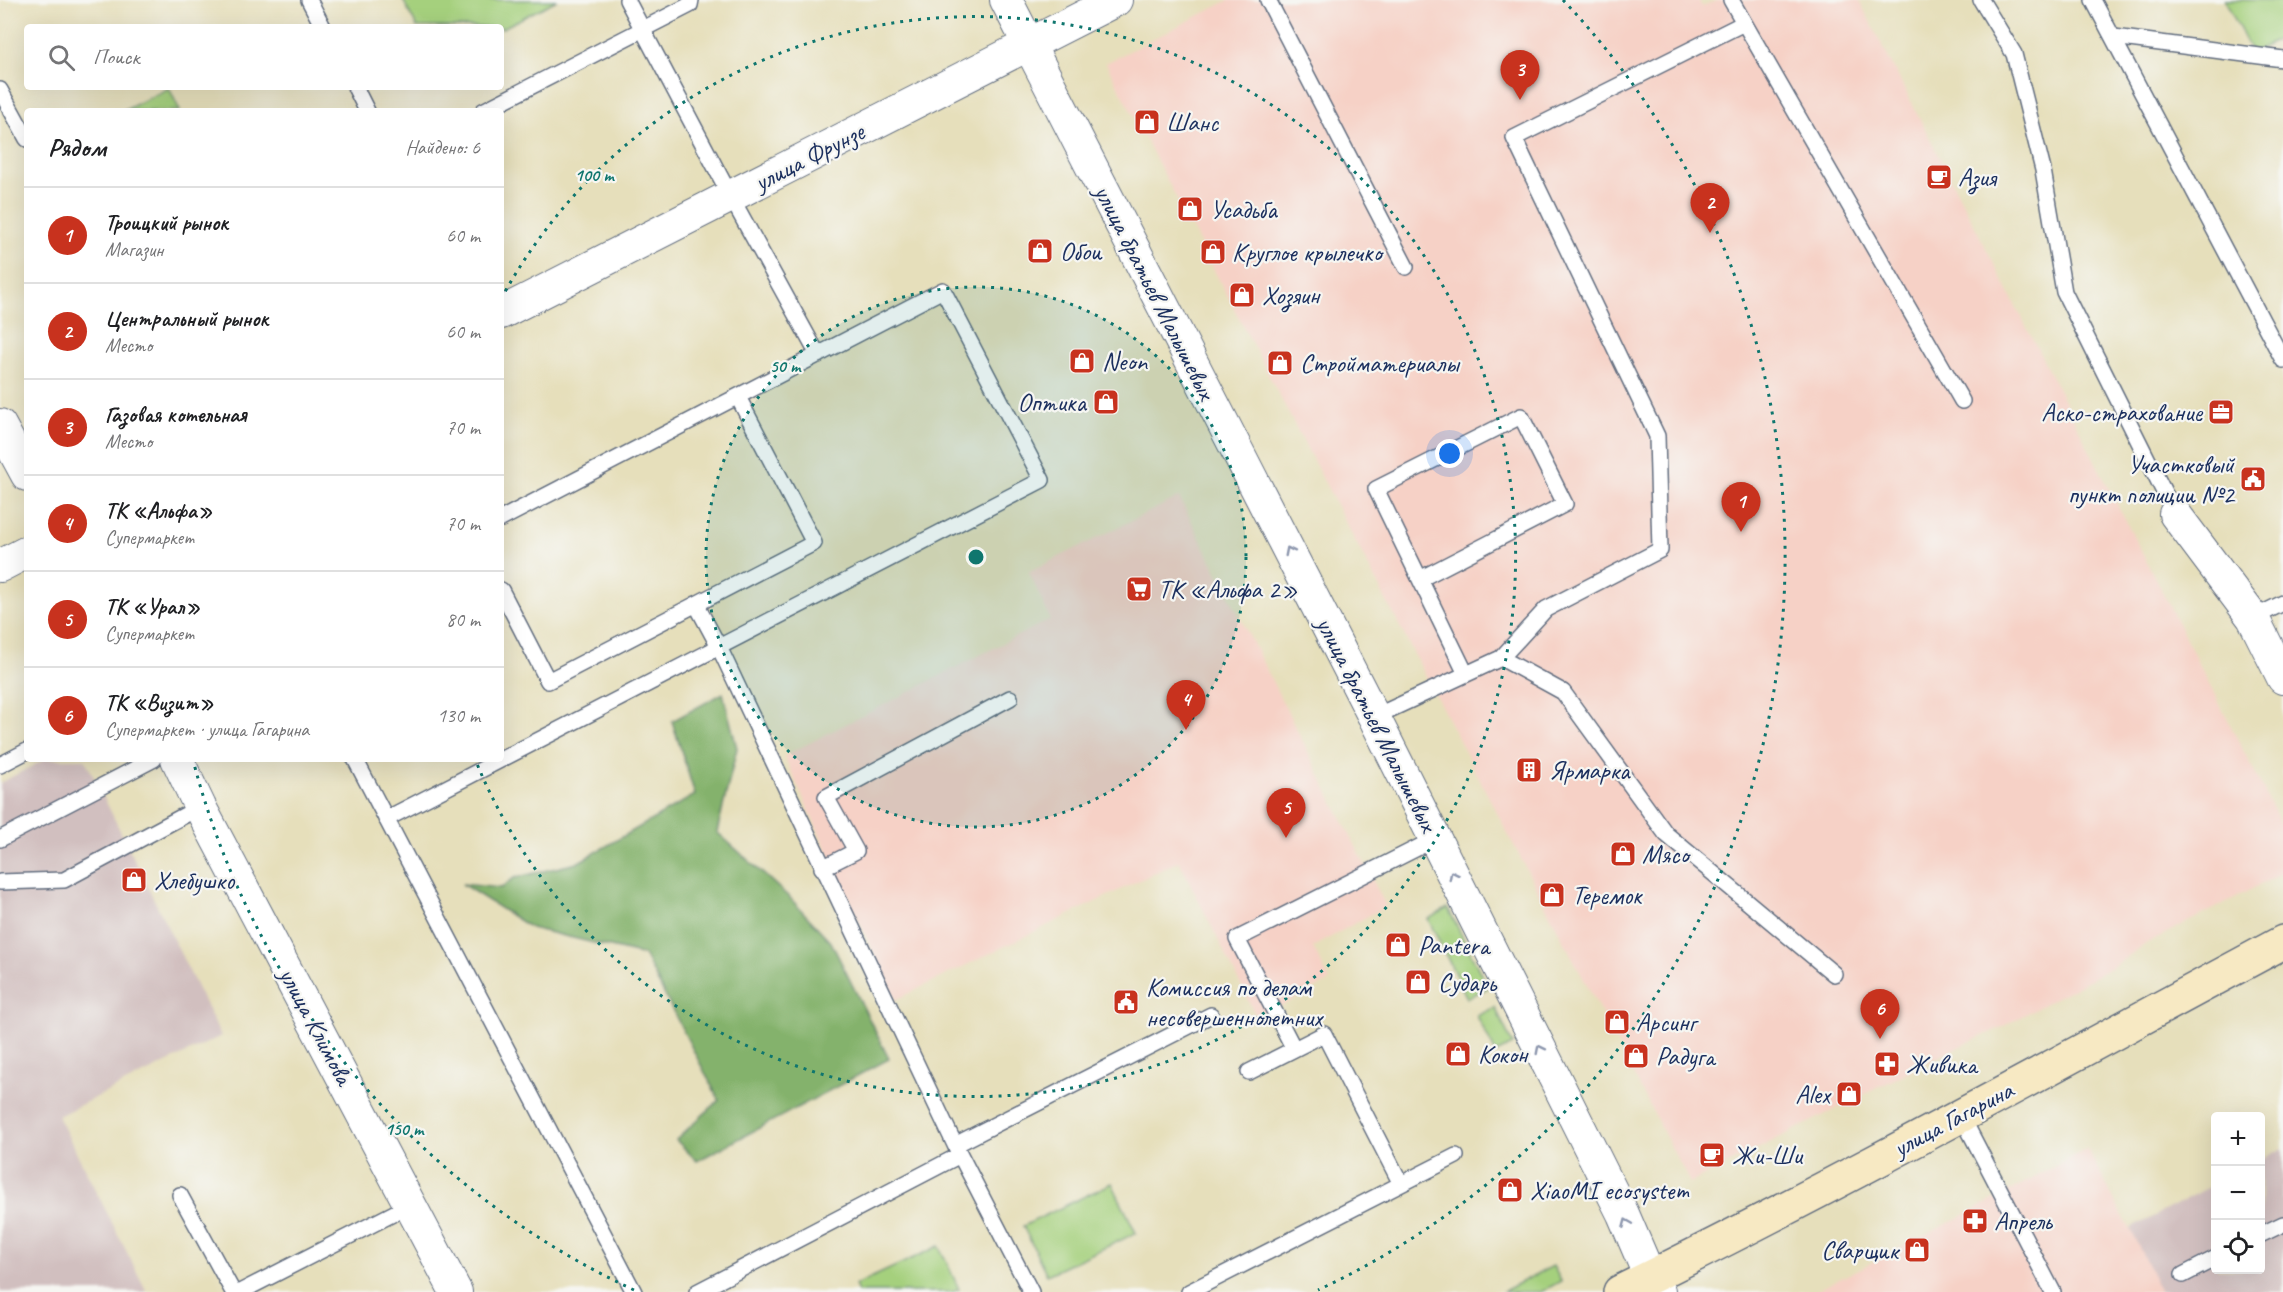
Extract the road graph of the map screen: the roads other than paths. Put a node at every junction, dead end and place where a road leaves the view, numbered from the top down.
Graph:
1 (309, 0) edge
2 (627, 0) edge
3 (690, 0) edge
4 (1006, 0) edge
5 (1116, 0) edge
6 (1268, 0) edge
7 (1731, 0) edge
8 (1981, 0) edge
9 (2094, 0) edge
10 (1744, 23) junction
11 (321, 24) edge
12 (642, 28) junction
13 (2114, 37) junction
14 (1027, 45) junction
15 (2282, 62) edge
16 (0, 90) edge
17 (356, 90) edge
18 (366, 108) edge
19 (489, 108) edge
20 (24, 134) edge
21 (731, 197) junction
22 (1406, 267) dead end
23 (504, 311) edge
24 (818, 355) junction
25 (2283, 360) edge
26 (738, 397) junction
27 (1962, 401) dead end
28 (0, 425) edge
29 (24, 469) edge
30 (2175, 514) joint
31 (504, 517) edge
32 (24, 554) edge
33 (0, 566) edge
34 (1420, 579) junction
35 (504, 596) edge
36 (2283, 603) edge
37 (696, 604) junction
38 (2253, 618) junction
39 (719, 647) junction
40 (1502, 658) junction
41 (1466, 674) junction
42 (2283, 678) edge
43 (1010, 698) dead end
44 (1374, 717) junction
45 (24, 753) edge
46 (504, 758) edge
47 (148, 762) edge
48 (178, 762) edge
49 (357, 762) edge
50 (496, 762) edge
51 (0, 765) edge
52 (200, 807) junction
53 (386, 819) junction
54 (0, 839) edge
55 (1435, 839) junction
56 (822, 868) junction
57 (0, 882) edge
58 (2283, 942) edge
59 (1834, 974) dead end
60 (1211, 1015) dead end
61 (1294, 1049) junction
62 (1249, 1072) dead end
63 (1961, 1115) junction
64 (957, 1150) junction
65 (1456, 1156) dead end
66 (1401, 1184) junction
67 (180, 1195) dead end
68 (410, 1205) junction
69 (2283, 1224) edge
70 (2265, 1233) edge
71 (2211, 1261) edge
72 (2183, 1275) dead end
73 (1655, 1285) edge
74 (233, 1292) edge
75 (240, 1292) edge
76 (456, 1292) edge
77 (634, 1292) edge
78 (697, 1292) edge
79 (1031, 1292) edge
80 (1189, 1292) edge
81 (1620, 1292) edge
82 (2053, 1292) edge

1 - 11 lane
2 - 12 lane
3 - 12 lane
4 - 14 street, улица братьев Малышевых
5 - 14 street, улица Фрунзе
6 - 22 lane
7 - 10 lane
8 - 30 lane
9 - 13 lane
10 - 27 lane
10 - 40 lane
12 - 19 lane
12 - 21 lane
13 - 15 lane
13 - 25 lane
14 - 21 street, улица Фрунзе
44 -> 14 street, улица братьев Малышевых
16 - 20 lane
17 - 18 lane
21 - 23 street, улица Фрунзе
21 - 24 lane
24 - 26 lane
24 - 39 lane
26 - 31 lane
26 - 37 lane
28 - 29 street
30 - 38 street
32 - 33 street
34 - 34 lane
34 - 41 lane
35 - 37 lane
36 - 38 lane
37 - 39 lane
38 - 42 street
39 - 46 lane
39 - 56 lane
40 - 41 lane
40 - 59 lane
41 - 44 lane
43 - 56 lane
44 - 55 street, улица братьев Малышевых
45 - 51 lane
47 - 54 lane
48 - 52 street, улица Климова
49 - 53 lane
50 - 53 lane
52 - 57 lane
52 - 68 street, улица Климова
53 - 77 lane
55 - 61 lane
73 -> 55 street, улица братьев Малышевых
56 - 64 lane
58 - 63 main road, улица Гагарина
60 - 64 lane
61 - 62 lane
61 - 66 lane
63 - 73 main road, улица Гагарина
63 - 82 lane
64 - 78 lane
64 - 79 lane
65 - 66 lane
66 - 80 lane
67 - 74 lane
68 - 75 lane
68 - 76 street, улица Климова
69 - 70 lane
71 - 72 lane
73 - 81 main road, улица Гагарина

